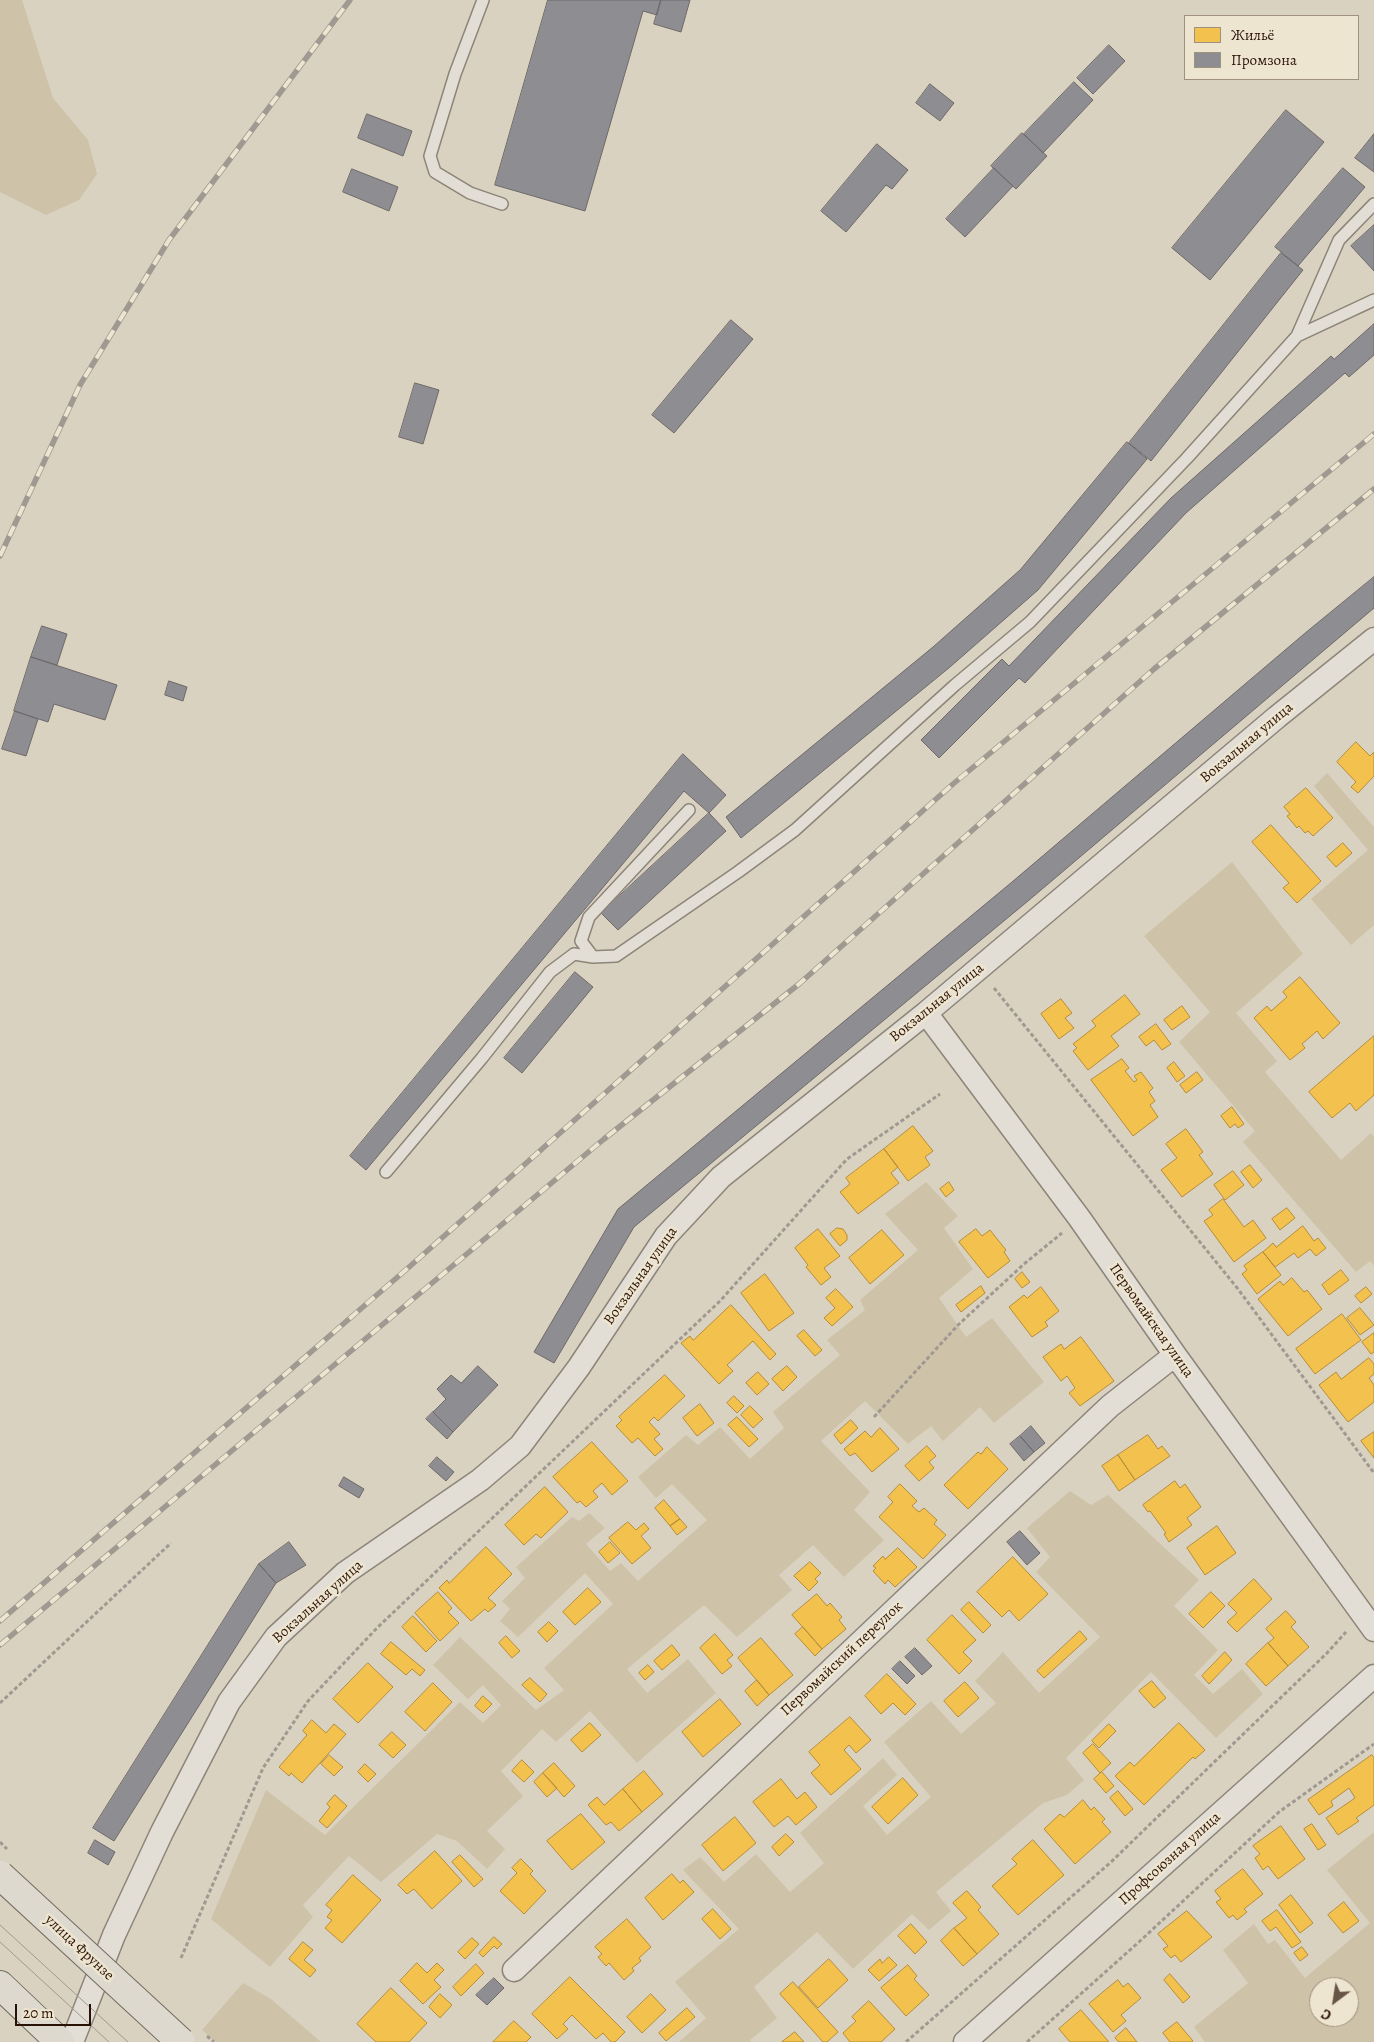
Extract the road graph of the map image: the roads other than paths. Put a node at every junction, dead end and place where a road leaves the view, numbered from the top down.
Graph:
1 (483, 0) edge
2 (502, 204) dead end
3 (1374, 204) edge
4 (1374, 300) edge
5 (1297, 336) junction
6 (1374, 639) edge
7 (689, 810) dead end
8 (593, 957) junction
9 (926, 1013) junction
10 (386, 1172) dead end
11 (1174, 1355) junction
12 (1368, 1622) edge
13 (1374, 1676) edge
14 (0, 1875) edge
15 (514, 1970) dead end
16 (0, 1985) edge
17 (60, 2042) edge
18 (72, 2042) edge
19 (181, 2042) edge
20 (966, 2042) edge

1 - 2 lane
3 - 5 lane
4 - 5 lane
5 - 8 lane
6 - 9 street, Вокзальная улица
7 - 8 lane
8 - 10 lane
9 - 11 street, Первомайская улица
9 - 18 street, Вокзальная улица
11 - 12 street, Первомайская улица
11 - 15 street, Первомайский переулок
13 - 20 street, Профсоюзная улица
14 - 19 main road, улица Фрунзе, bridge
16 - 17 main road

